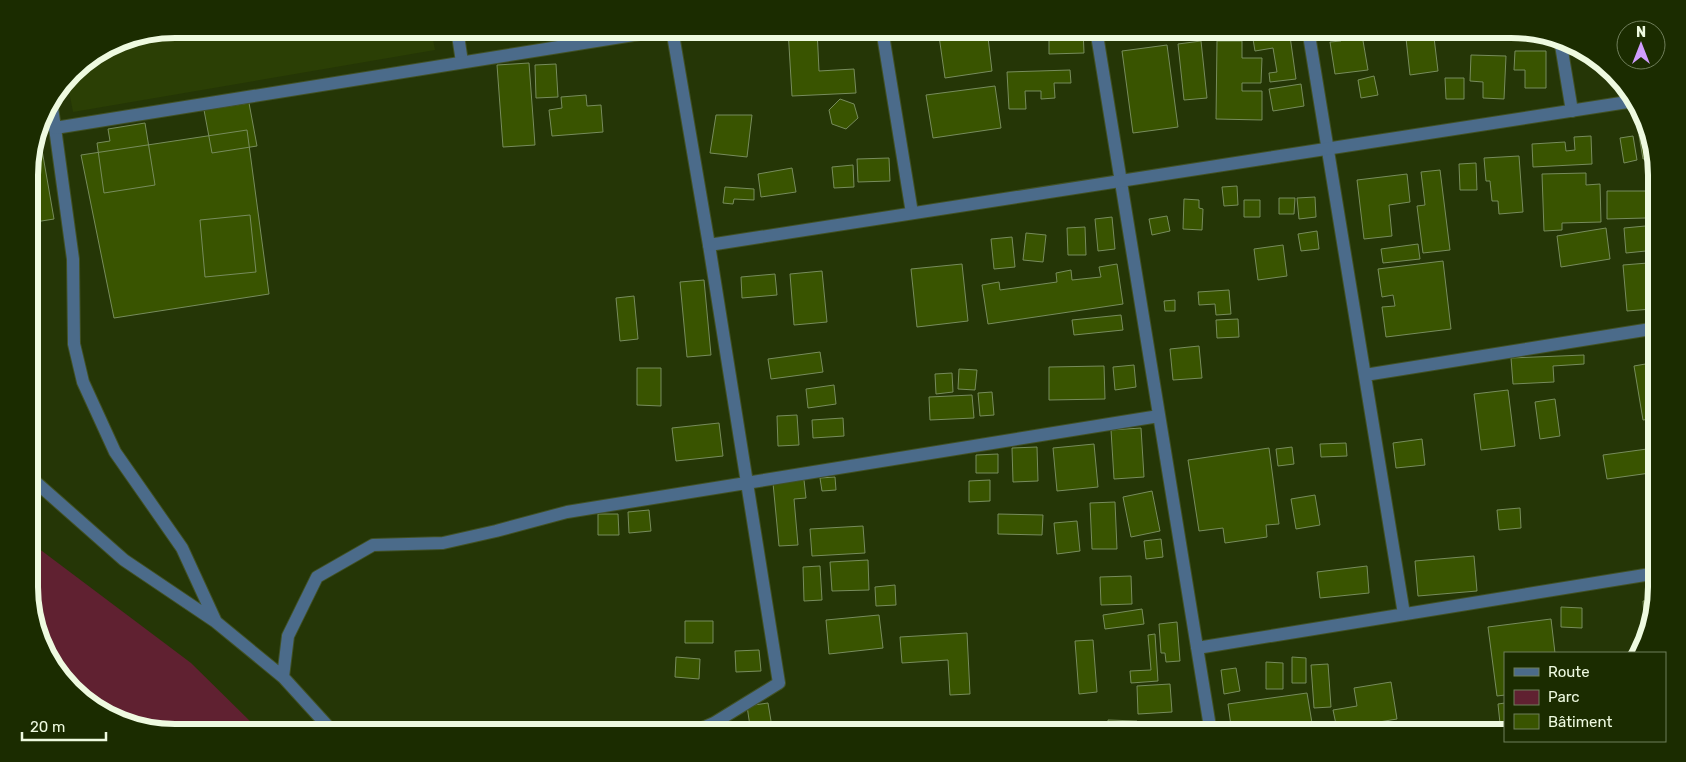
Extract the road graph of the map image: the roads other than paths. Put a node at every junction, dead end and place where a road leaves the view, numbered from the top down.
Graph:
1 (458, 38) edge
2 (614, 38) edge
3 (673, 38) edge
4 (883, 38) edge
5 (1097, 38) edge
6 (1310, 38) edge
7 (1561, 47) edge
8 (462, 62) junction
9 (1628, 103) edge
10 (1572, 111) junction
11 (53, 113) edge
12 (55, 128) junction
13 (1328, 149) junction
14 (1121, 181) junction
15 (912, 213) junction
16 (708, 245) junction
17 (1648, 329) edge
18 (1365, 375) junction
19 (1159, 416) junction
20 (37, 483) edge
21 (746, 483) junction
22 (1648, 575) edge
23 (1404, 614) junction
24 (216, 622) junction
25 (1196, 648) junction
26 (283, 678) junction
27 (326, 724) edge
28 (712, 724) edge
29 (1209, 724) edge

1 - 8 street
2 - 8 street
3 - 16 street
4 - 15 street
5 - 14 street
6 - 13 street
7 - 10 street
8 - 12 street
9 - 10 street
10 - 13 street
11 - 12 street
12 - 24 street
13 - 14 street
13 - 18 street
14 - 15 street
14 - 19 street
15 - 16 street
16 - 21 street
17 - 18 street
18 - 23 street
19 - 21 street
19 - 25 street
20 - 24 street
21 - 26 street
21 - 28 street
22 - 23 street
23 - 25 street
24 - 26 street
25 - 29 street
26 - 27 street

